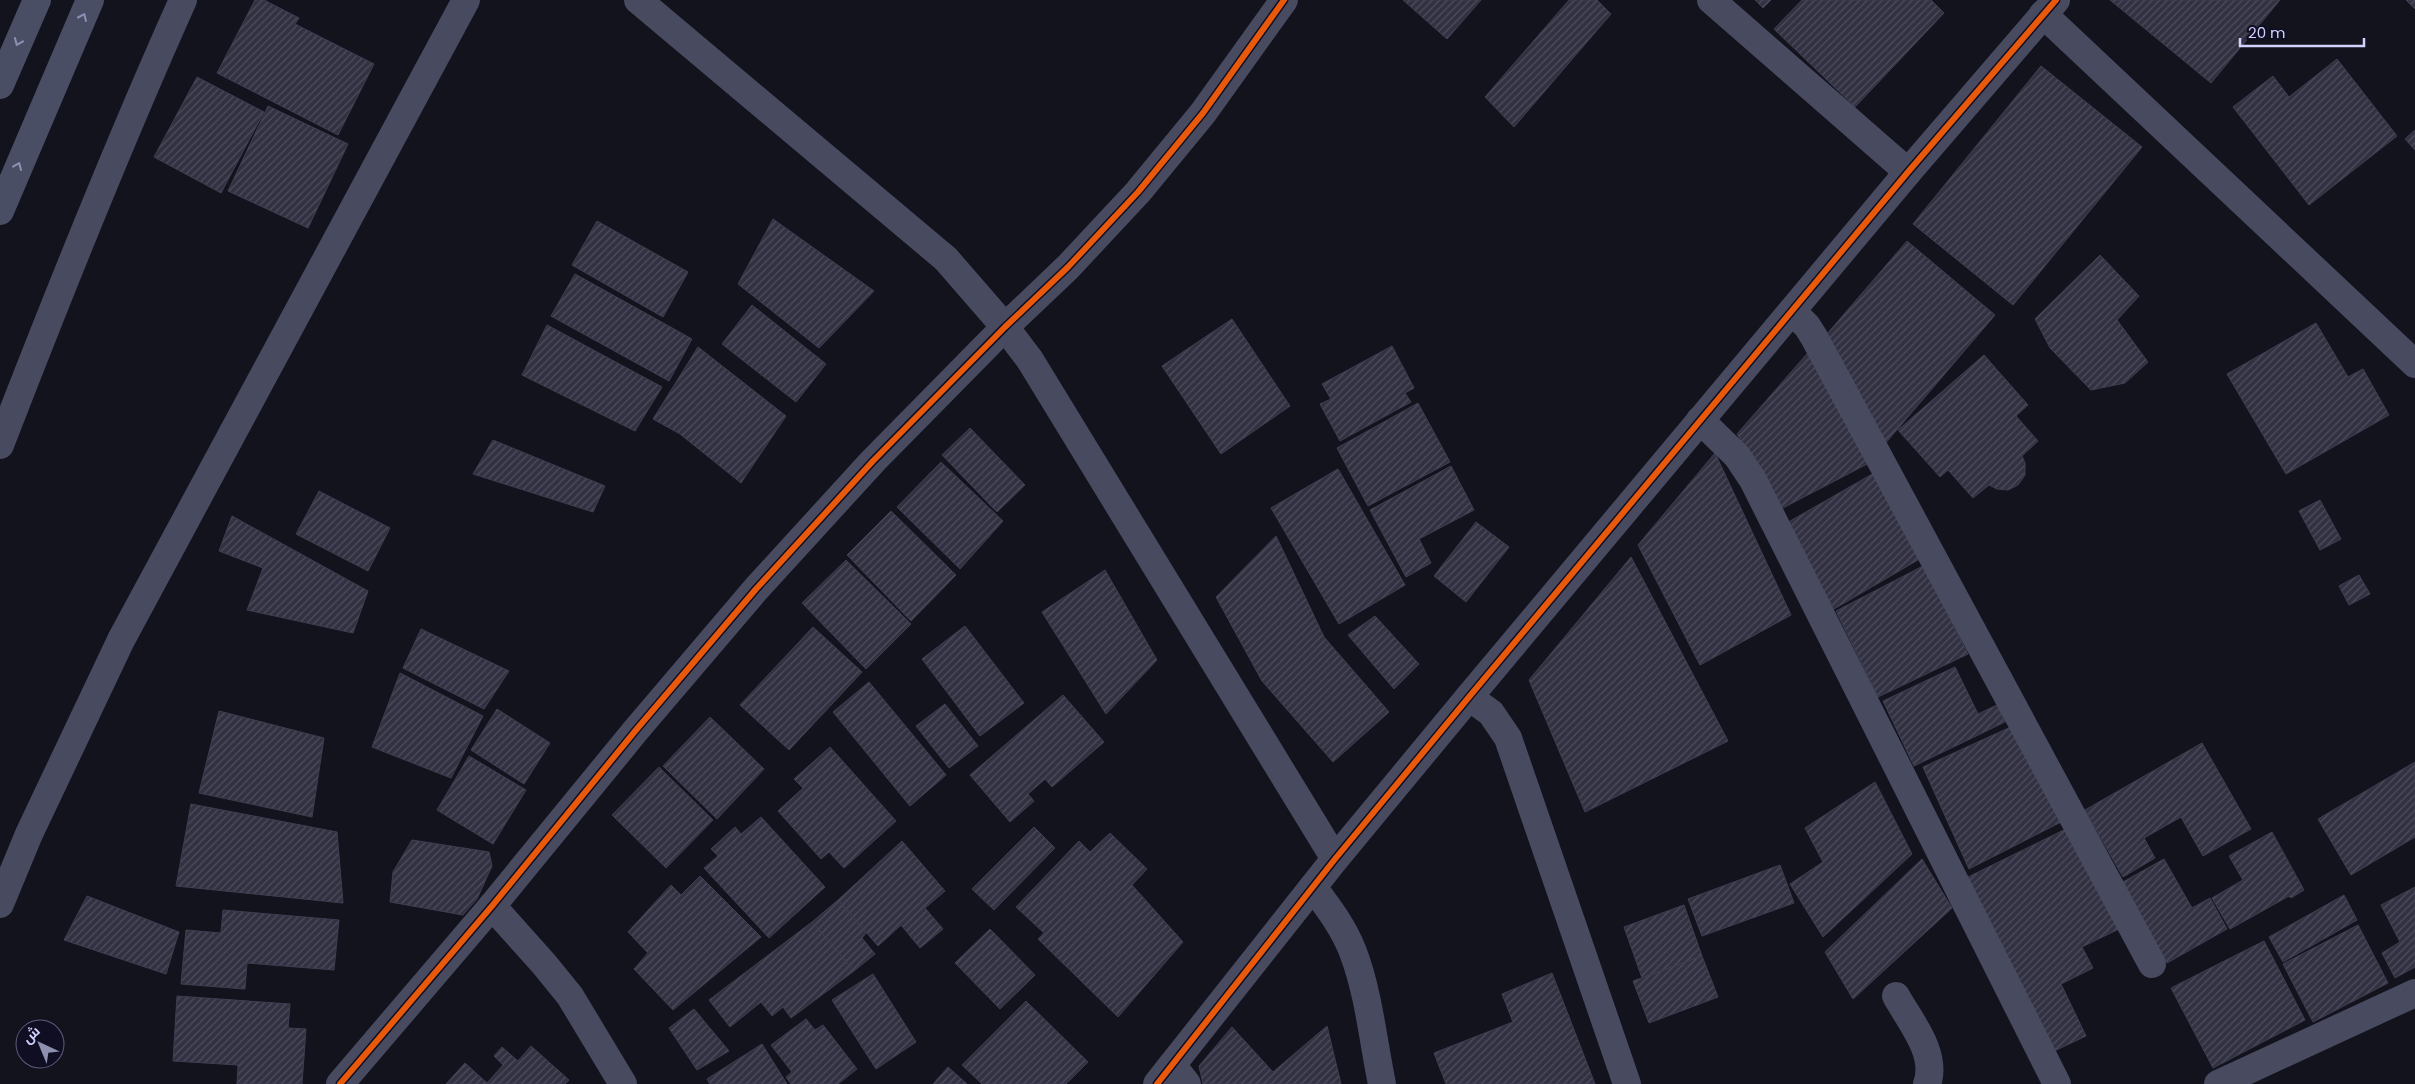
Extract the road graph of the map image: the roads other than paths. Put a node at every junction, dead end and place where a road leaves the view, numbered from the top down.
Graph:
1 (37, 0) edge
2 (90, 0) edge
3 (183, 0) edge
4 (466, 0) edge
5 (638, 0) edge
6 (1284, 0) edge
7 (1711, 0) edge
8 (2049, 7) edge
9 (0, 85) edge
10 (1908, 172) junction
11 (0, 211) edge
12 (1792, 311) junction
13 (1005, 327) junction
14 (2415, 364) edge
15 (1700, 420) junction
16 (0, 445) edge
17 (1469, 697) junction
18 (1335, 859) junction
19 (1313, 887) junction
20 (0, 904) edge
21 (492, 906) junction
22 (2152, 964) dead end
23 (2415, 993) edge
24 (1896, 996) dead end
25 (1172, 1078) edge
26 (340, 1084) edge
27 (623, 1084) edge
28 (1382, 1084) edge
29 (1627, 1084) edge
30 (1927, 1084) edge
31 (2057, 1084) edge
32 (2218, 1084) edge

1 -> 9 street
11 -> 2 street
3 - 16 street
4 - 20 street
5 - 13 street
6 - 13 street
7 - 10 street
8 - 10 street
8 - 14 street
10 - 12 street
12 - 15 street
12 - 22 street
13 - 18 street
13 - 21 street
15 - 17 street
15 - 31 street
17 - 18 street
17 - 29 street
18 - 19 street
19 - 25 street
19 - 28 street
21 - 26 street
21 - 27 street
23 - 32 street
24 - 30 street

